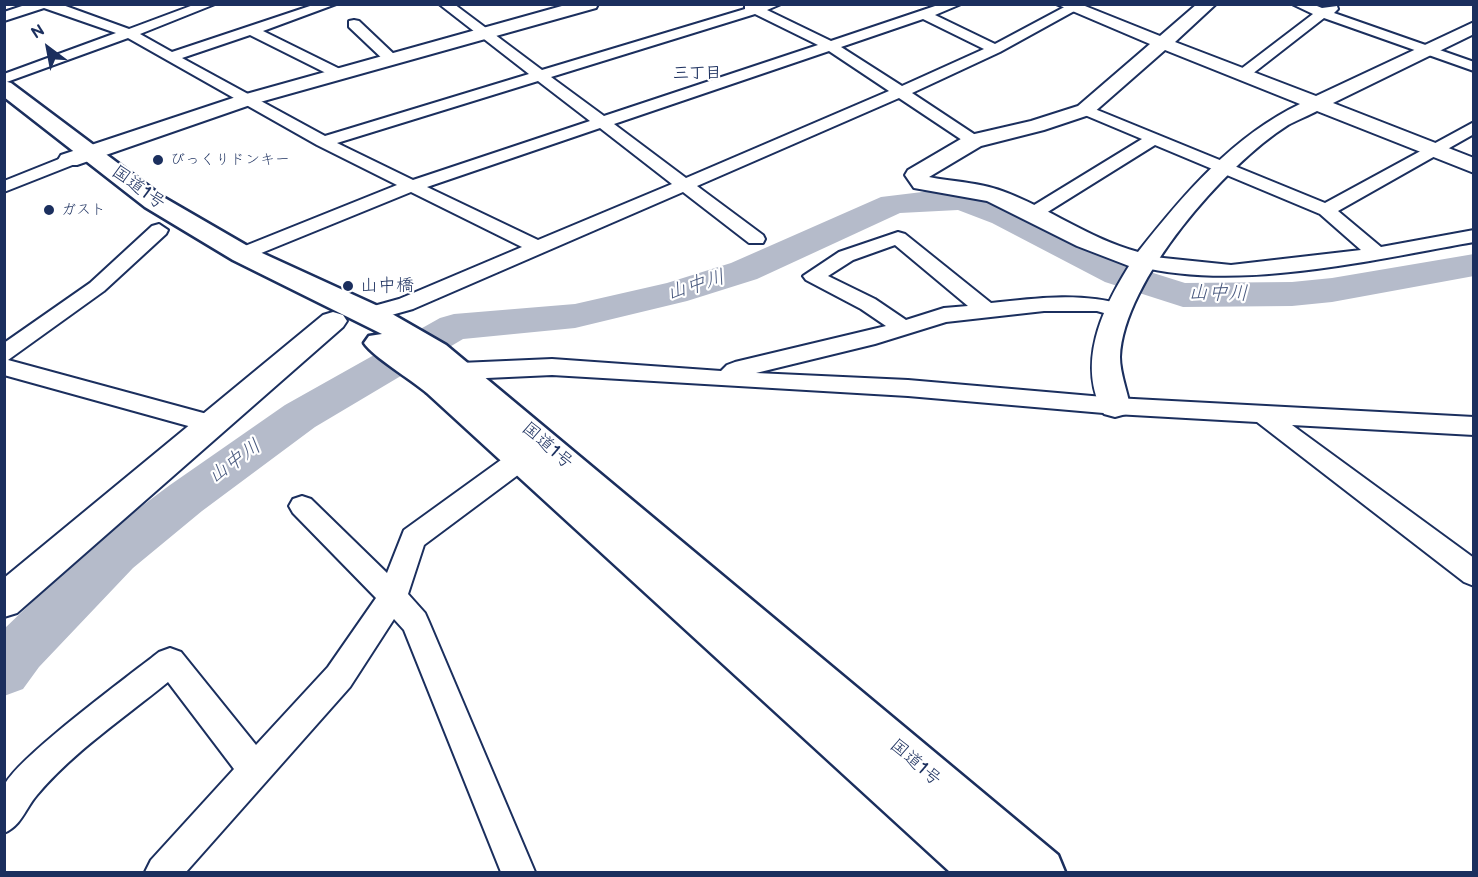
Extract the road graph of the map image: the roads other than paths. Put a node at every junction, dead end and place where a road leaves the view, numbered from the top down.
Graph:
1 (44, 4) edge
2 (210, 4) edge
3 (330, 4) edge
4 (445, 4) edge
5 (591, 4) edge
6 (774, 4) edge
7 (955, 4) edge
8 (1208, 4) edge
9 (1298, 4) edge
10 (1343, 4) edge
11 (1073, 6) edge
12 (750, 7) edge
13 (1322, 13) junction
14 (925, 15) junction
15 (4, 17) edge
16 (354, 24) dead end
17 (1473, 27) edge
18 (251, 30) junction
19 (128, 33) junction
20 (483, 34) junction
21 (1163, 43) junction
22 (831, 46) junction
23 (995, 49) junction
24 (1426, 50) junction
25 (170, 57) junction
26 (392, 60) junction
27 (1473, 67) edge
28 (339, 74) junction
29 (540, 75) junction
30 (1242, 75) junction
31 (4, 79) edge
32 (4, 87) edge
33 (901, 92) junction
34 (246, 100) junction
35 (1314, 103) junction
36 (4, 108) edge
37 (1085, 110) junction
38 (603, 122) junction
39 (1473, 127) edge
40 (1154, 139) junction
41 (974, 141) junction
42 (322, 142) junction
43 (1434, 150) junction
44 (79, 156) junction
45 (1473, 166) edge
46 (1224, 168) junction
47 (684, 184) junction
48 (4, 187) edge
49 (410, 187) junction
50 (1326, 210) junction
51 (1032, 214) junction
52 (159, 230) junction
53 (1473, 236) edge
54 (756, 239) dead end
55 (538, 248) junction
56 (1376, 253) junction
57 (242, 255) junction
58 (1144, 262) junction
59 (986, 310) junction
60 (1118, 310) junction
61 (333, 321) junction
62 (904, 328) junction
63 (414, 351) junction
64 (4, 354) edge
65 (4, 367) edge
66 (723, 379) junction
67 (1115, 406) junction
68 (1263, 415) junction
69 (210, 423) junction
70 (1473, 426) edge
71 (521, 459) junction
72 (302, 506) dead end
73 (1473, 574) edge
74 (6, 597) edge
75 (393, 597) junction
76 (255, 770) junction
77 (4, 816) edge
78 (163, 873) edge
79 (518, 873) edge
80 (985, 873) edge
81 (1041, 873) edge

1 - 15 street
1 - 19 street
2 - 19 street
3 - 18 street
4 - 20 street
5 - 20 street
6 - 12 street
7 - 14 street
8 - 21 street
9 - 13 street
10 - 13 street
11 - 21 street
11 - 23 street
12 - 22 street
12 - 29 street
13 - 24 street
13 - 30 street
14 - 22 street
14 - 23 street
16 - 26 street
17 - 24 street
18 - 25 street
18 - 28 street
19 - 25 street
19 - 31 street
20 - 26 street
20 - 29 street
21 - 30 street
21 - 37 street
22 - 33 street
22 - 38 street
23 - 33 street
24 - 27 street
24 - 35 street
25 - 34 street
26 - 28 street
28 - 34 street
29 - 38 street
29 - 42 street
30 - 35 street
32 - 44 highway, 国道1号
33 - 41 street
33 - 47 street
34 - 42 street
34 - 44 street
35 - 43 street
35 - 46 street
36 - 44 highway, 国道1号
37 - 40 street
37 - 41 street
38 - 47 street
38 - 49 street
39 - 43 street
40 - 46 street
40 - 51 street
41 - 51 street
42 - 49 street
43 - 45 street
43 - 50 street
44 - 48 street
44 - 52 highway, 国道1号
44 - 57 highway, 国道1号
46 - 50 street
46 - 58 street
47 - 54 street
47 - 55 street
49 - 55 street
49 - 57 street
50 - 56 street
51 - 58 street
52 - 61 highway, 国道1号
52 - 64 street
53 - 56 street
55 - 63 street
56 - 58 street
57 - 63 highway, 国道1号
58 - 60 street
59 - 60 street
59 - 62 street
59 - 62 street
60 - 67 street
61 - 63 highway, 国道1号
61 - 69 street
62 - 66 street
63 - 66 street
63 - 71 highway, 国道1号
63 - 81 highway, 国道1号
65 - 69 street
66 - 67 street
67 - 68 street
68 - 70 street
68 - 73 street
69 - 74 street
71 - 75 street
71 - 80 highway, 国道1号
72 - 75 street
75 - 76 street
75 - 79 street
76 - 77 street
76 - 78 street

